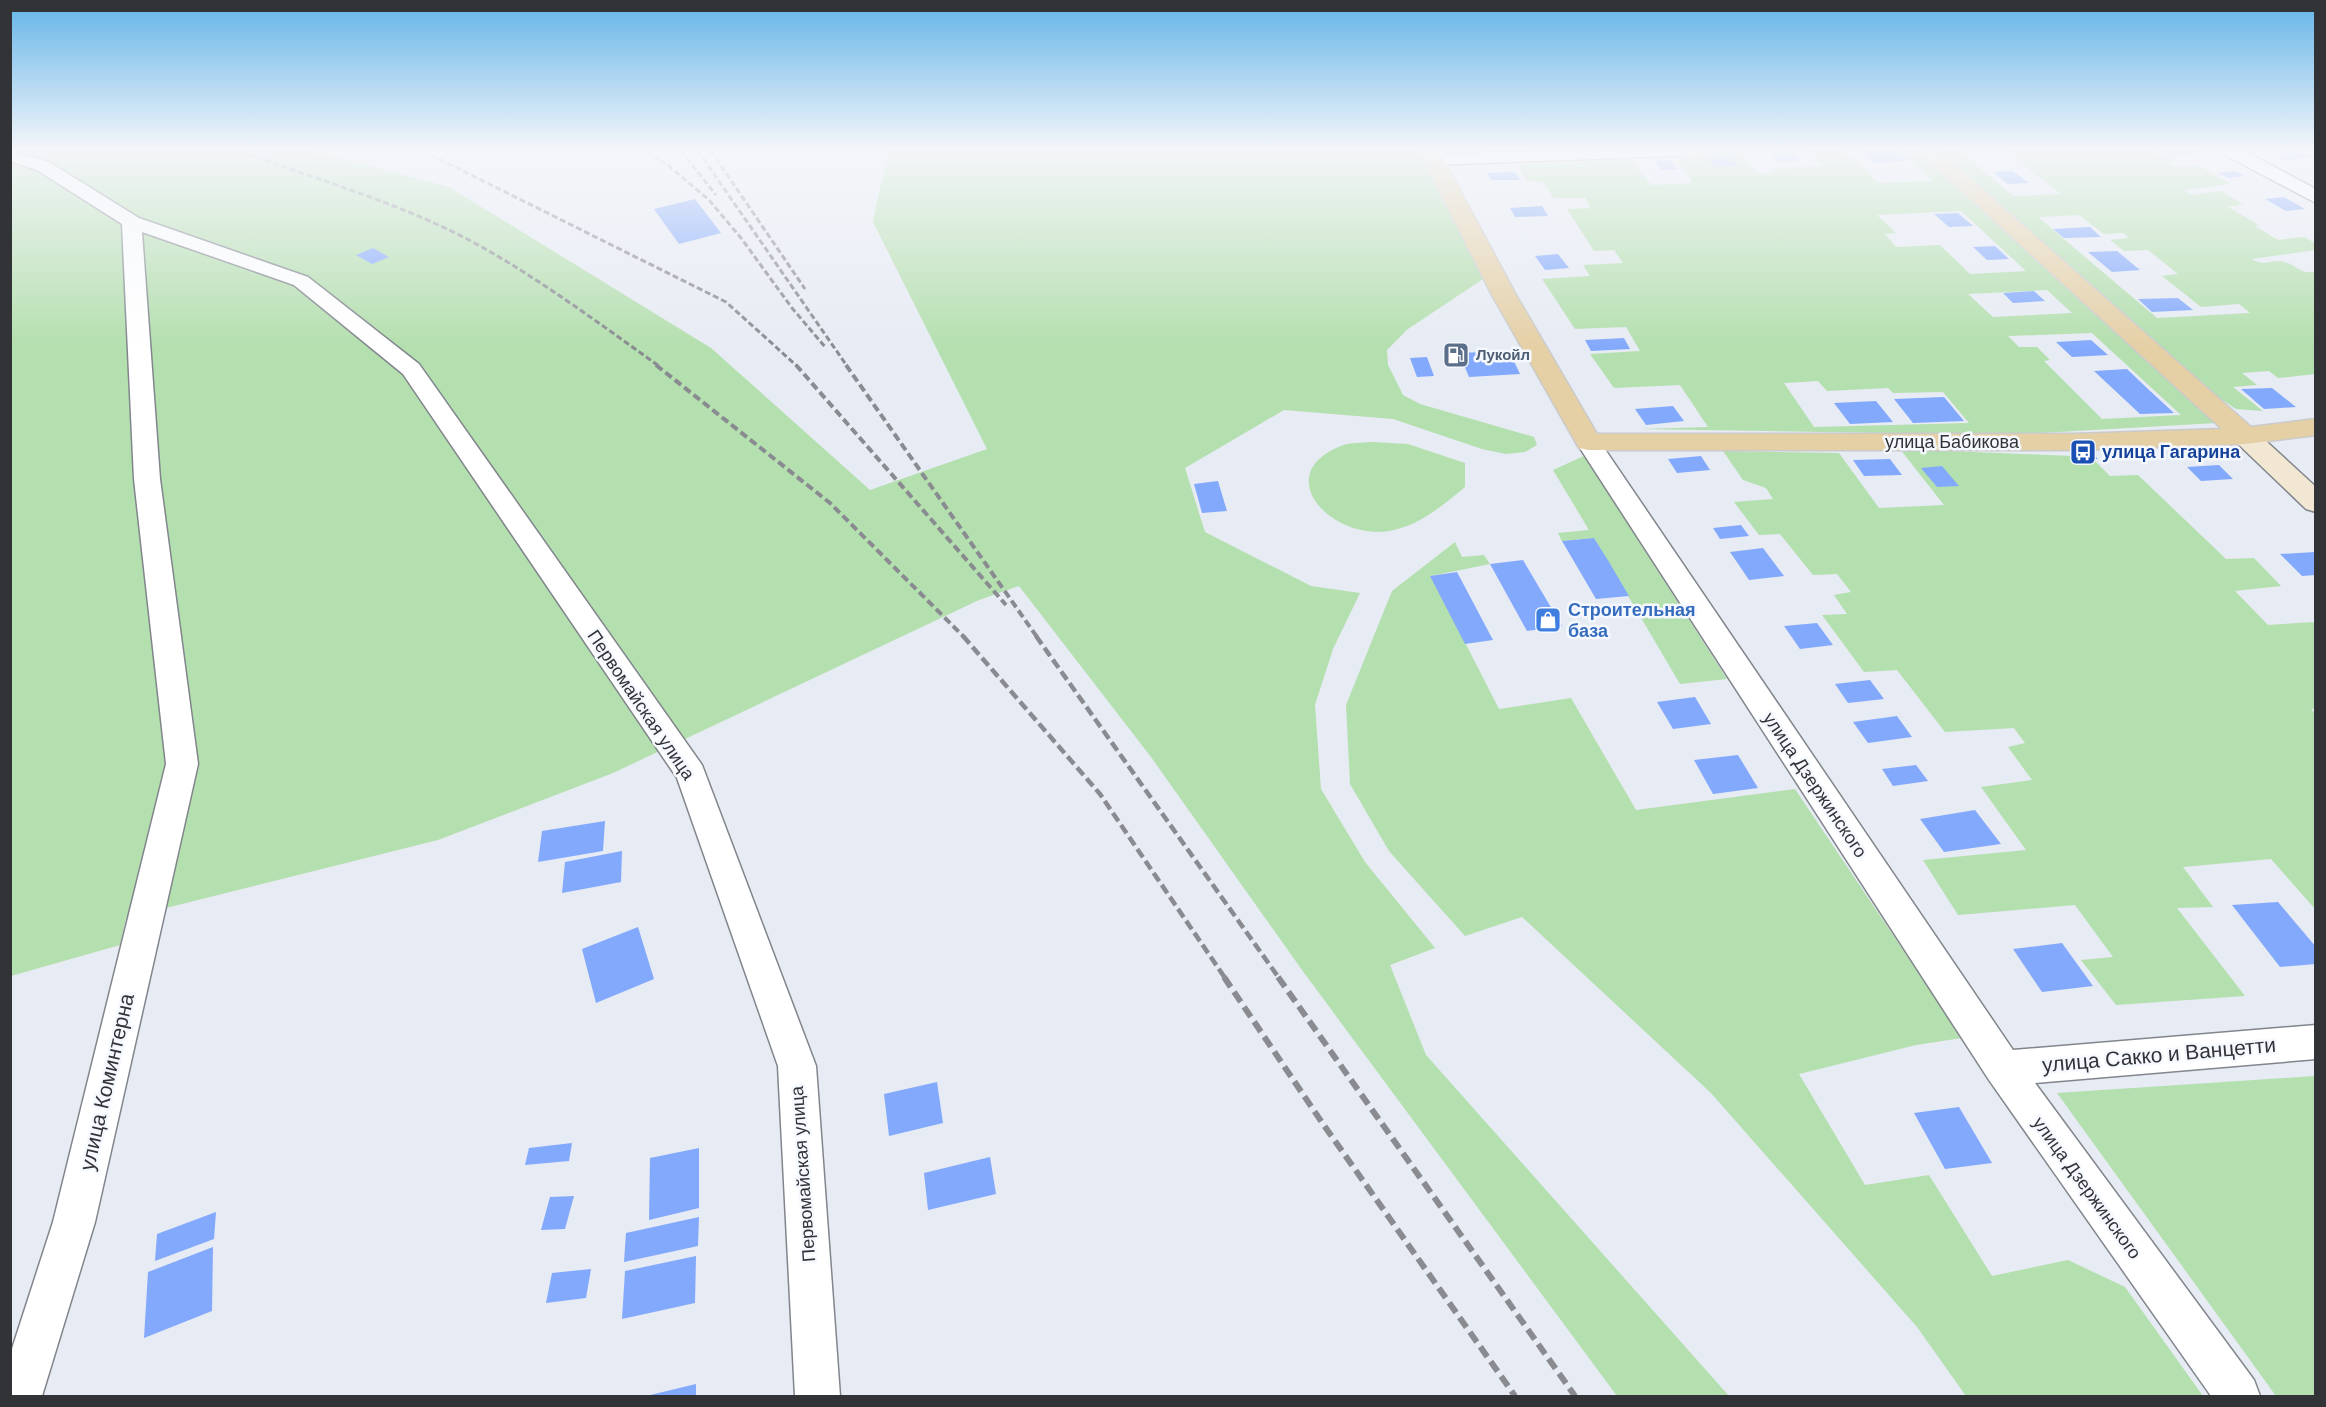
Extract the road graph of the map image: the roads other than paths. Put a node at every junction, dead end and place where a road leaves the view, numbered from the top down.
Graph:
1 (124, 217) edge
2 (1463, 217) edge
3 (2001, 217) edge
4 (132, 222) junction
5 (2316, 427) edge
6 (2245, 435) junction
7 (1588, 442) junction
8 (2316, 503) edge
9 (2316, 1042) edge
10 (2002, 1068) junction
11 (20, 1396) edge
12 (818, 1396) edge
13 (2238, 1396) edge

1 - 4 street, Первомайская улица
2 - 7 main road, улица Дзержинского
3 - 6 main road
4 - 11 street, улица Коминтерна
4 - 12 street, Первомайская улица
5 - 6 main road, улица Бабикова
6 - 7 main road, улица Бабикова
6 - 8 street
7 - 10 street, улица Дзержинского
9 - 10 street, улица Сакко и Ванцетти
10 - 13 street, улица Дзержинского

